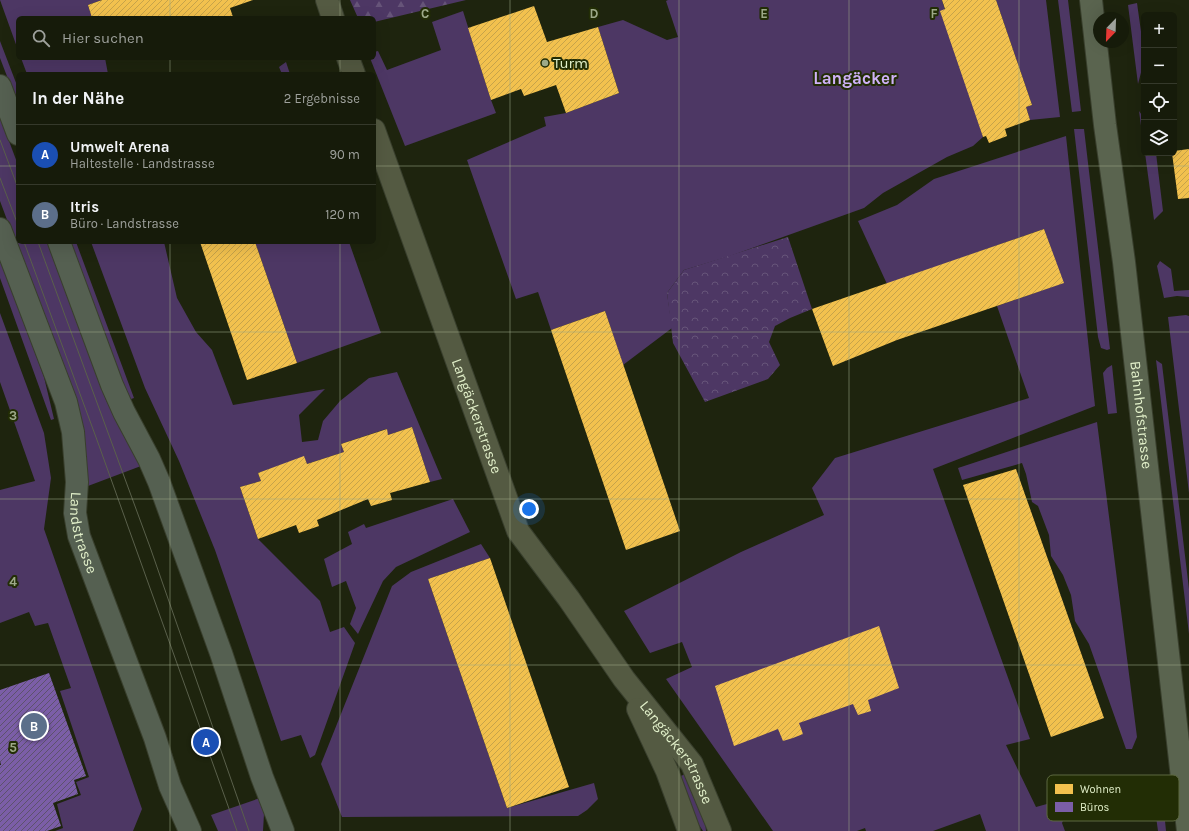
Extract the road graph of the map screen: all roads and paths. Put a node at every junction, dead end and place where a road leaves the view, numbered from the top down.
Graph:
1 (327, 0) edge
2 (1091, 0) edge
3 (332, 16) edge
4 (349, 60) edge
5 (353, 72) edge
6 (0, 86) edge
7 (16, 129) edge
8 (376, 136) edge
9 (0, 229) edge
10 (60, 244) edge
11 (624, 679) junction
12 (190, 831) edge
13 (283, 831) edge
14 (690, 831) edge
15 (720, 831) edge
16 (1188, 831) edge

1 - 3 street
2 - 16 street, Bahnhofstrasse
4 - 5 street
6 - 7 main road
8 - 11 street, Langäckerstrasse
9 - 12 main road, Landstrasse
10 - 13 main road
11 - 14 street, Langäckerstrasse
11 - 15 street, Langäckerstrasse

